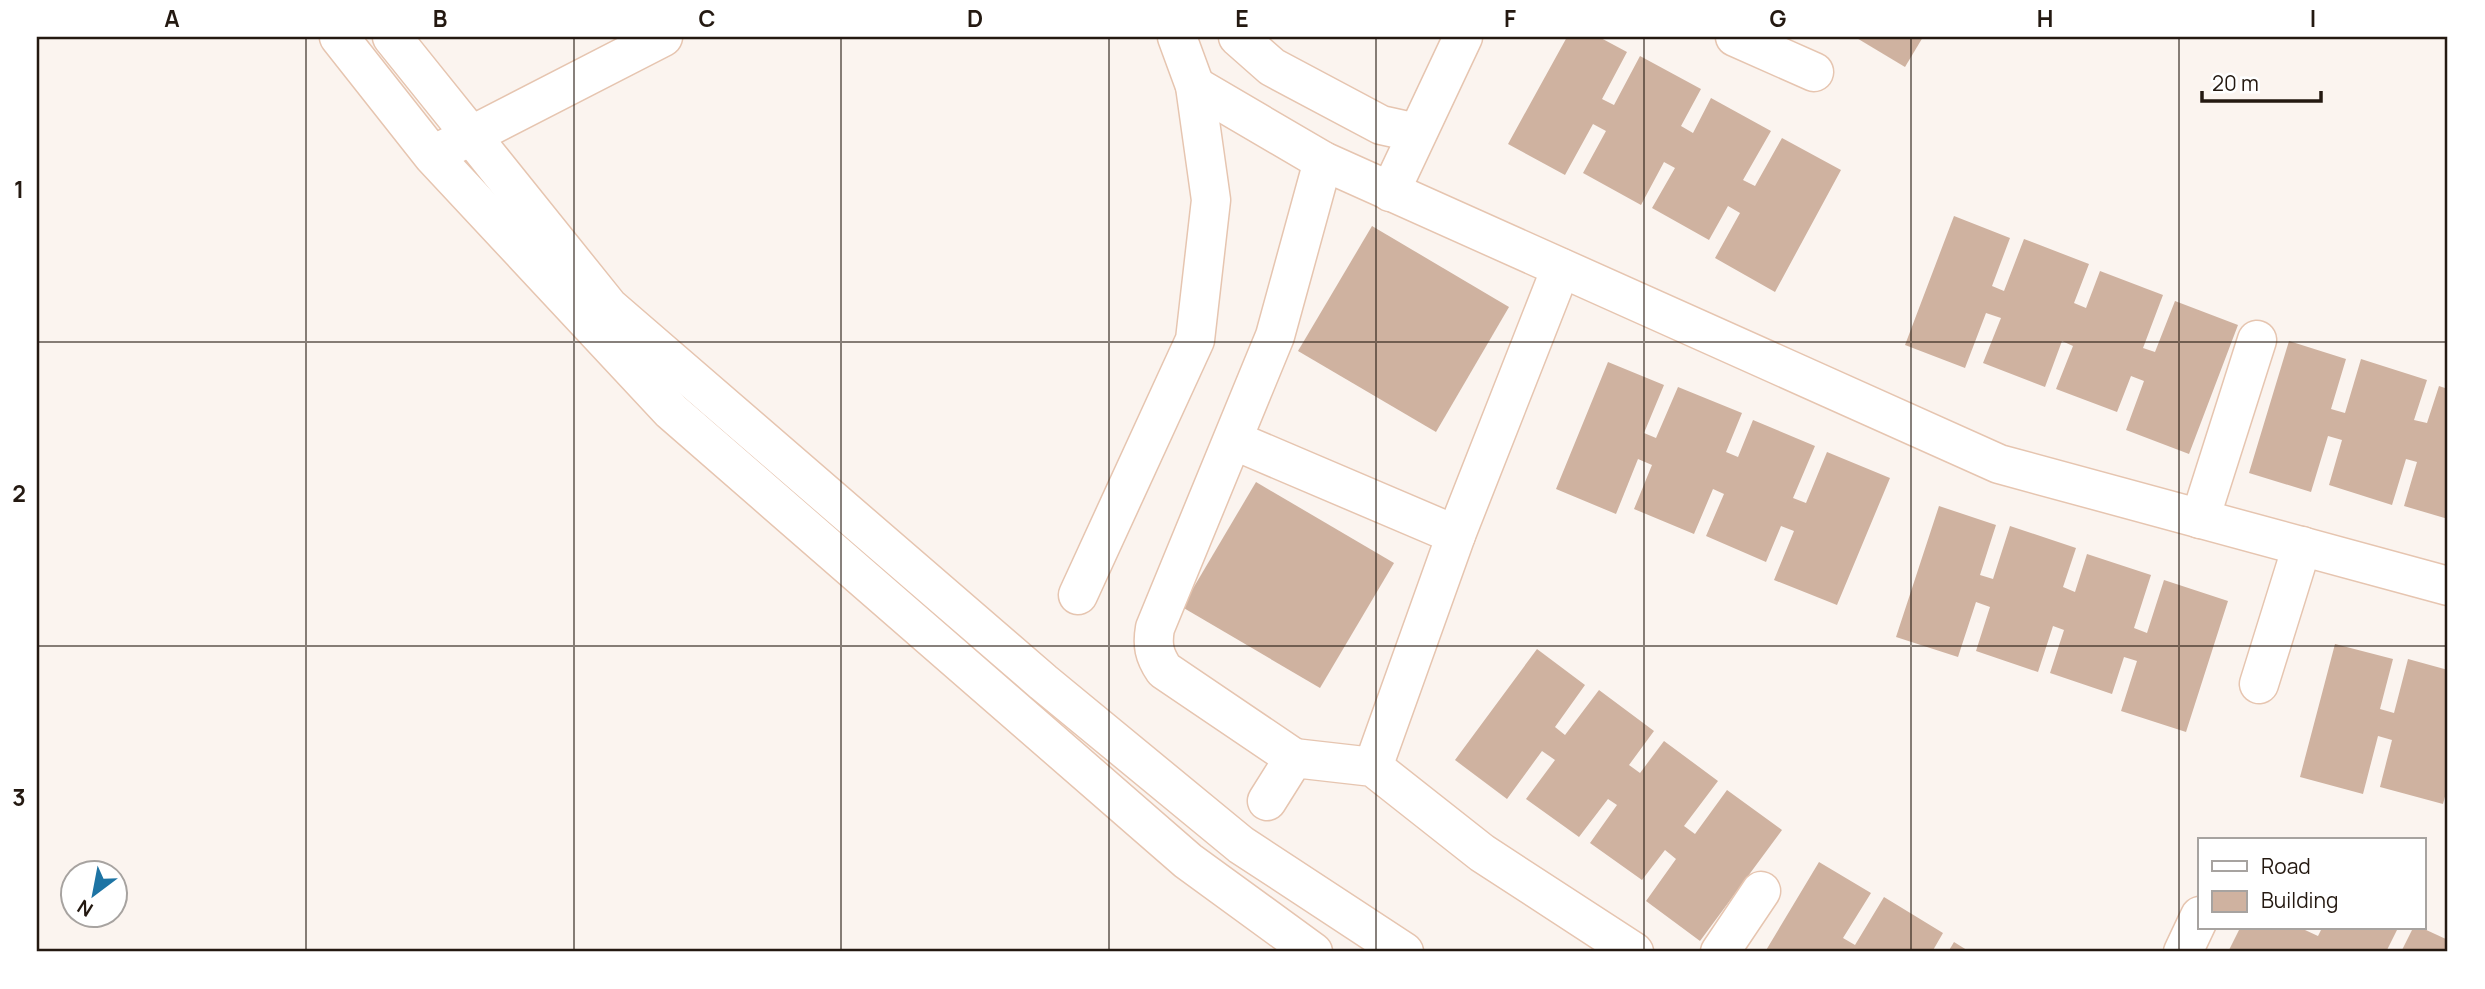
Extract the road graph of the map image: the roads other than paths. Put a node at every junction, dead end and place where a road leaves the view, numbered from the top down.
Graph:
1 (339, 37) edge
2 (392, 37) edge
3 (1177, 37) edge
4 (1238, 37) edge
5 (1463, 37) edge
6 (1735, 37) edge
7 (647, 40) edge
8 (1814, 72) dead end
9 (1195, 86) junction
10 (1417, 133) junction
11 (470, 134) junction
12 (433, 156) junction
13 (1323, 161) junction
14 (1390, 192) junction
15 (1562, 268) junction
16 (2257, 340) dead end
17 (1233, 440) junction
18 (2200, 519) junction
19 (1456, 536) junction
20 (2302, 546) junction
21 (2448, 586) edge
22 (1078, 595) dead end
23 (2259, 684) dead end
24 (1294, 758) junction
25 (1373, 767) junction
26 (1267, 802) dead end
27 (1217, 826) junction
28 (1188, 861) junction
29 (1762, 891) dead end
30 (2198, 920) edge
31 (1313, 952) edge
32 (1404, 952) edge
33 (1634, 952) edge
34 (1720, 952) edge
35 (2182, 952) edge

1 - 12 street
2 - 11 street
3 - 9 street
4 - 10 street
5 - 10 street
6 - 8 street
7 - 11 street
9 - 13 street
9 - 22 street
10 - 14 street
11 - 12 street
11 - 27 street
12 - 28 street
13 - 14 street
13 - 17 street
14 - 15 street
15 - 18 street
15 - 19 street
16 - 18 street
17 - 19 street
17 - 24 street
18 - 20 street
19 - 25 street
20 - 21 street
20 - 23 street
24 - 25 street
24 - 26 street
25 - 33 street
27 - 28 street
27 - 32 street
28 - 31 street
29 - 34 street
30 - 35 street

